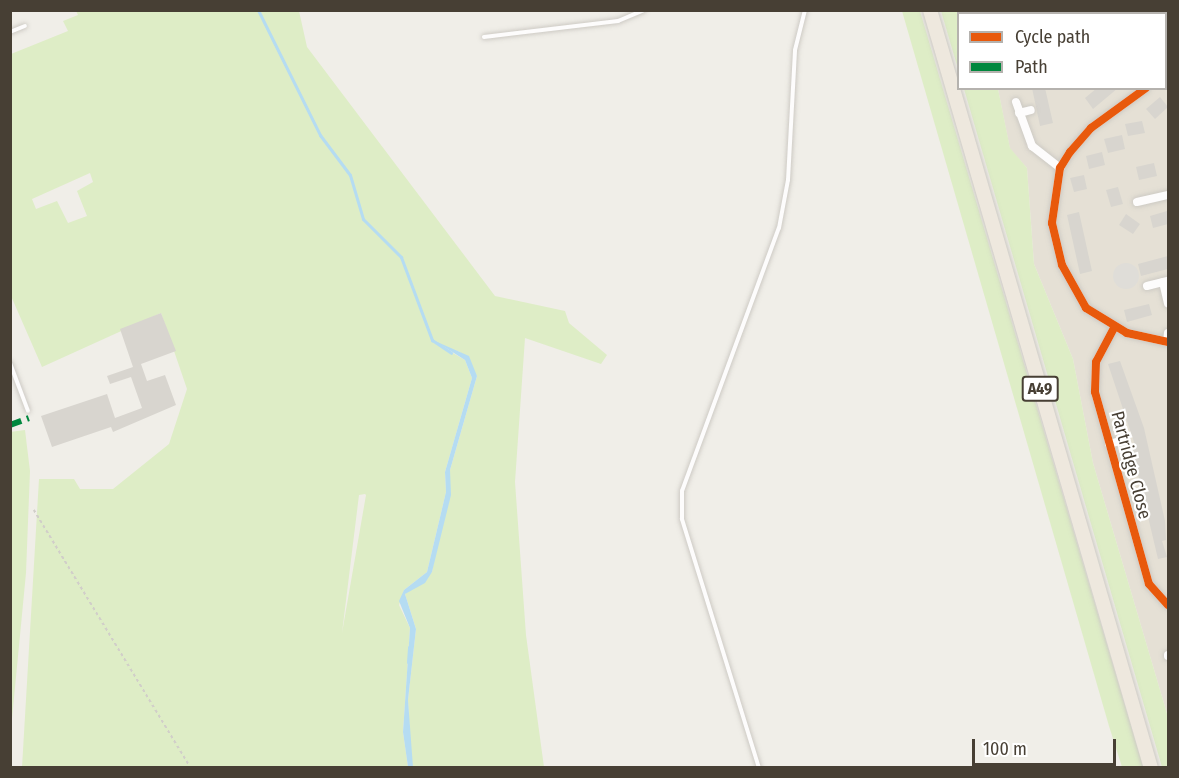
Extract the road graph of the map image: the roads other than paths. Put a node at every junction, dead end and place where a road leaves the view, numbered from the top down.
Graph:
1 (644, 10) edge
2 (805, 10) edge
3 (930, 10) edge
4 (25, 26) dead end
5 (10, 32) edge
6 (484, 37) dead end
7 (1143, 90) edge
8 (1016, 102) dead end
9 (1031, 110) dead end
10 (1019, 113) junction
11 (1060, 168) junction
12 (1168, 195) edge
13 (1137, 202) dead end
14 (1166, 281) edge
15 (1144, 285) dead end
16 (1168, 303) edge
17 (1114, 328) junction
18 (1168, 339) edge
19 (10, 363) edge
20 (28, 411) dead end
21 (1120, 441) dead end
22 (1109, 444) junction
23 (1168, 604) edge
24 (759, 768) edge
25 (1151, 768) edge

1 - 6 lane
2 - 24 lane
3 - 25 highway, A49
4 - 5 lane
7 - 11 street
8 - 10 street
9 - 10 street
10 - 11 street
11 - 17 street
12 - 13 street
14 - 15 street
14 - 16 street
17 - 18 street
17 - 22 street, Partridge Close
19 - 20 lane
21 - 22 street
22 - 23 street, Partridge Close

